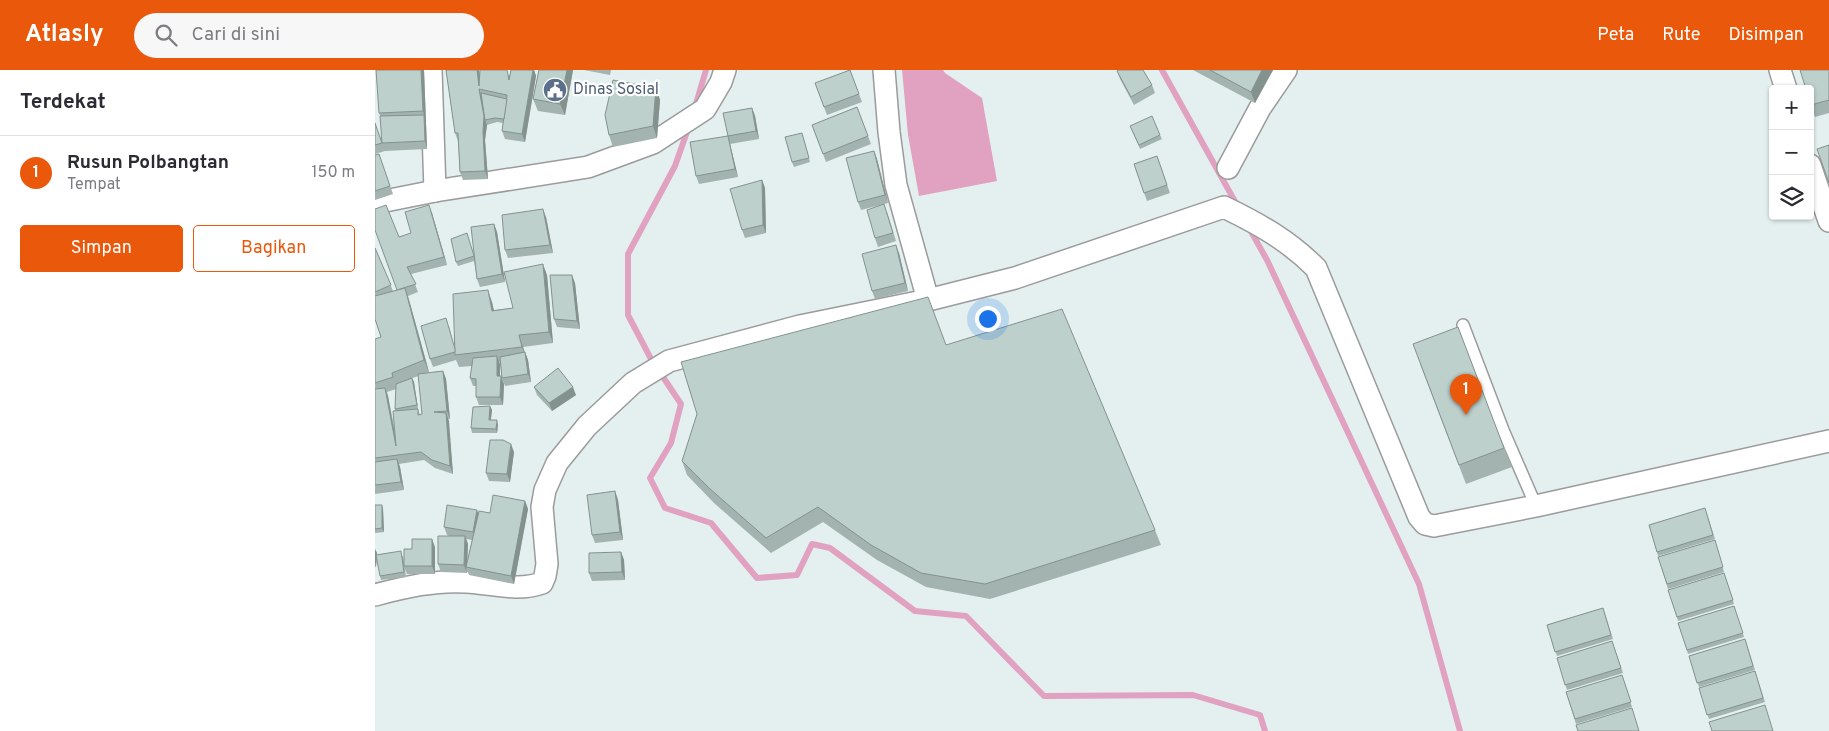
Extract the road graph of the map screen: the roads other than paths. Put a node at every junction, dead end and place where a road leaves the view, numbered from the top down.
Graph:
1 (431, 70) edge
2 (725, 70) edge
3 (884, 70) edge
4 (1286, 70) edge
5 (1780, 70) edge
6 (1785, 85) edge
7 (1228, 168) dead end
8 (1813, 175) edge
9 (435, 192) junction
10 (375, 203) edge
11 (1829, 221) edge
12 (928, 300) junction
13 (1463, 325) dead end
14 (1829, 441) edge
15 (1536, 506) junction
16 (375, 595) edge

1 - 9 street
2 - 9 street
3 - 12 street
4 - 7 street
5 - 6 street
8 - 11 street
9 - 10 street
12 - 15 street
12 - 16 street
13 - 15 lane
14 - 15 street

